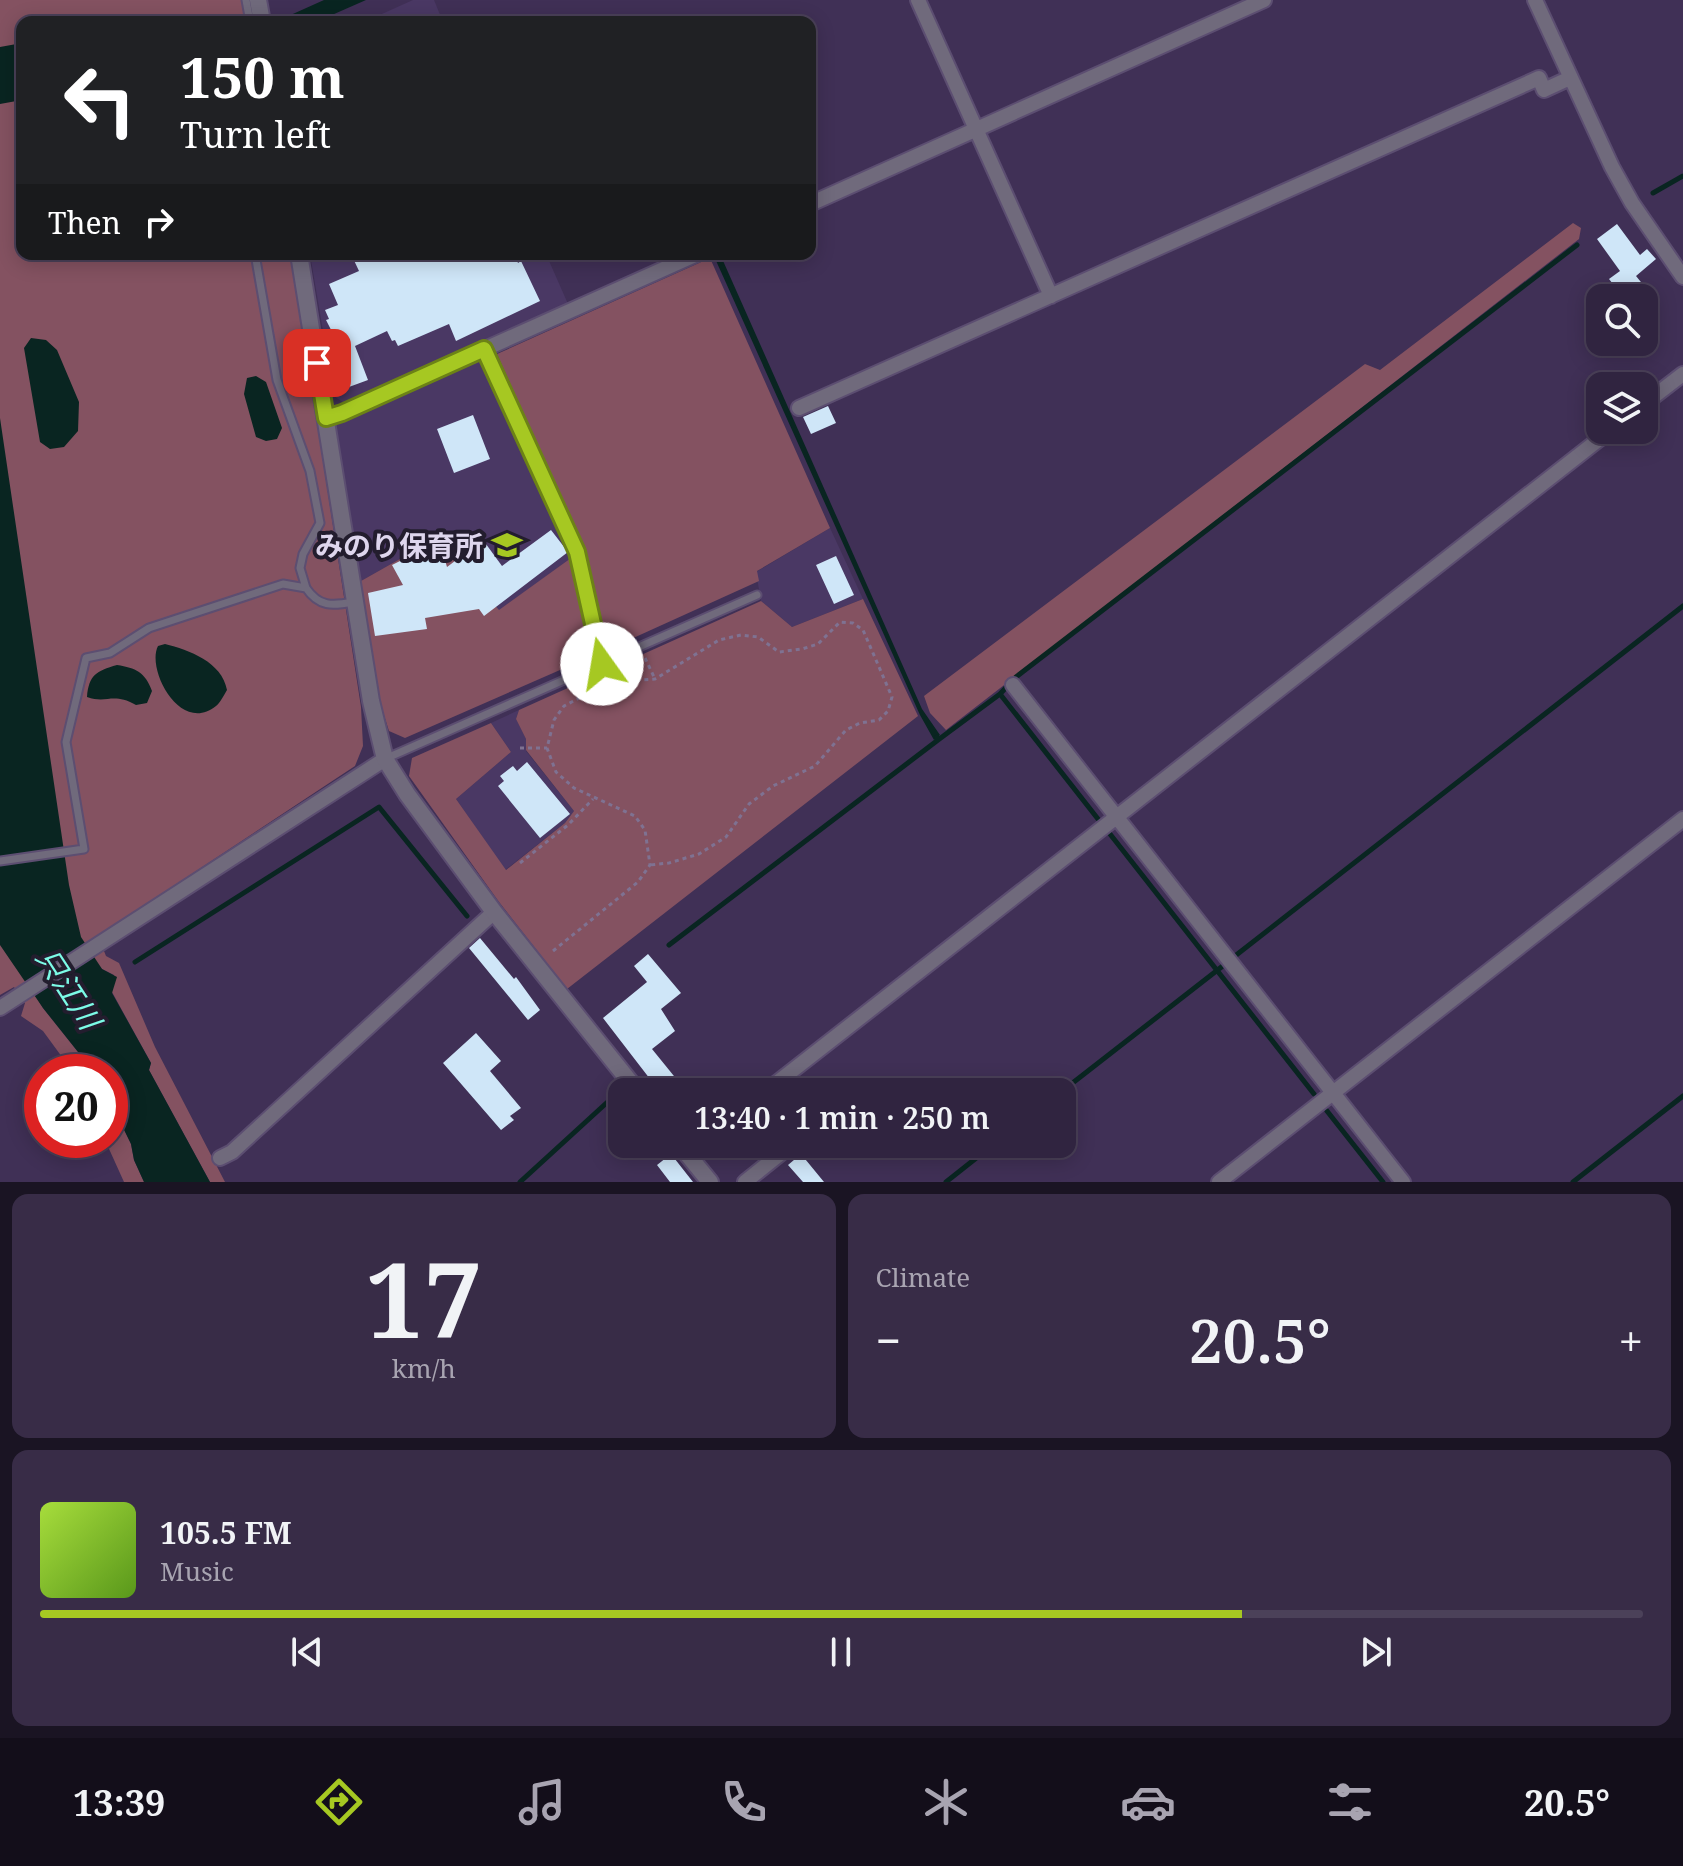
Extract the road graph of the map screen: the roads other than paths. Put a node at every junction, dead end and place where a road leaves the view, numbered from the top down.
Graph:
1 (918, 0) edge
2 (1264, 0) edge
3 (1535, 0) edge
4 (1570, 78) junction
5 (976, 129) junction
6 (816, 201) edge
7 (256, 260) edge
8 (300, 260) edge
9 (684, 260) edge
10 (1683, 277) edge
11 (1051, 296) junction
12 (484, 349) junction
13 (1683, 374) edge
14 (1658, 393) edge
15 (799, 408) dead end
16 (326, 418) junction
17 (1593, 444) edge
18 (306, 588) junction
19 (757, 595) dead end
20 (355, 602) junction
21 (602, 664) junction
22 (1013, 685) dead end
23 (385, 759) junction
24 (1116, 818) junction
25 (1683, 819) edge
26 (0, 861) edge
27 (494, 912) junction
28 (0, 1008) edge
29 (627, 1078) edge
30 (783, 1078) edge
31 (1333, 1093) junction
32 (220, 1158) dead end
33 (690, 1158) edge
34 (775, 1158) edge
35 (710, 1182) edge
36 (745, 1182) edge
37 (1219, 1182) edge
38 (1403, 1182) edge

1 - 5 street
2 - 5 street
3 - 4 street
4 - 10 street
4 - 11 street
5 - 6 street
5 - 11 street
7 - 18 lane
8 - 16 street
9 - 12 street
11 - 15 street
12 - 16 street
12 - 21 lane
13 - 14 street
16 - 20 street
17 - 24 street
18 - 20 lane
18 - 26 lane
19 - 21 lane
20 - 23 street
21 - 23 lane
22 - 24 street
23 - 27 street
23 - 28 street
24 - 30 street
24 - 31 street
25 - 31 street
27 - 29 street
27 - 32 street
31 - 37 street
31 - 38 street
33 - 35 street
34 - 36 street

